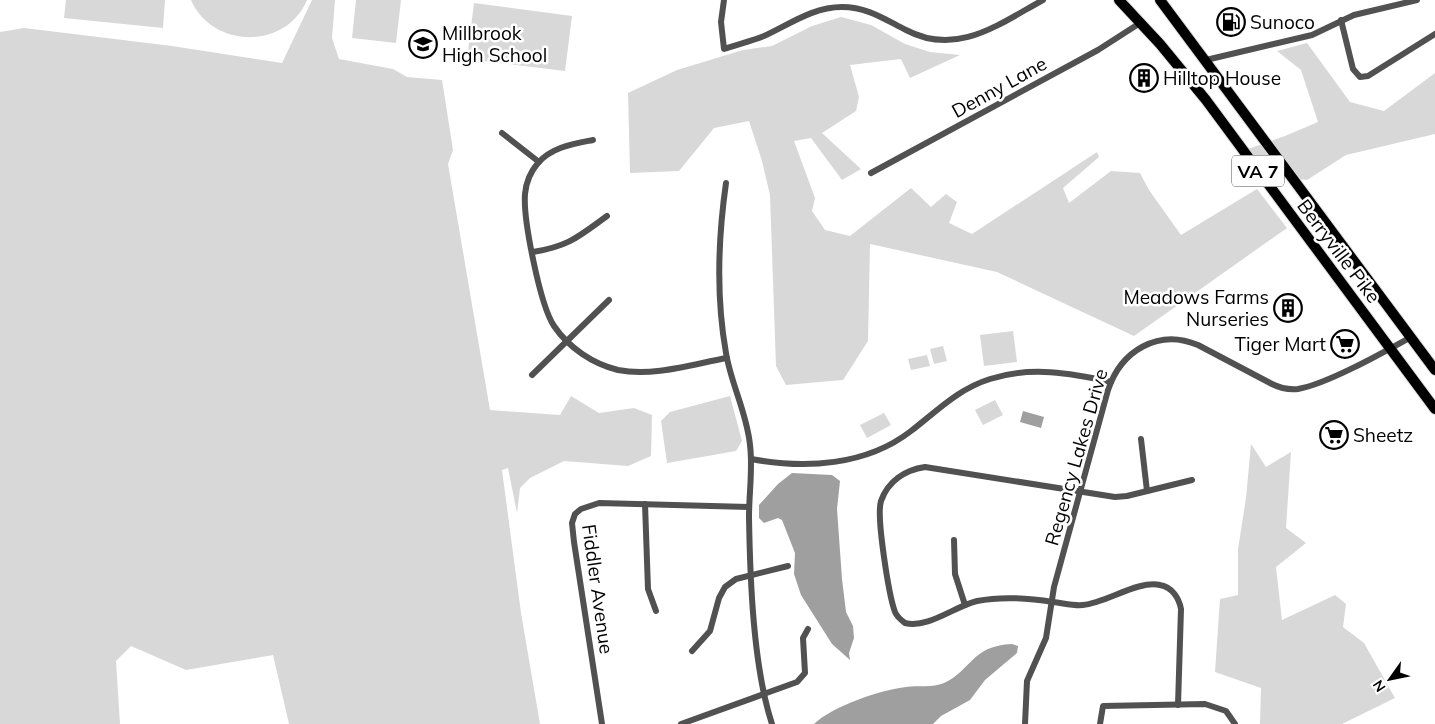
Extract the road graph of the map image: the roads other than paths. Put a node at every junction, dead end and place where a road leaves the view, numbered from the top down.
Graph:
1 (724, 0) edge
2 (1043, 0) edge
3 (1118, 0) edge
4 (1161, 0) edge
5 (1417, 0) edge
6 (1341, 20) junction
7 (1140, 23) junction
8 (1435, 34) edge
9 (1206, 60) junction
10 (502, 133) dead end
11 (593, 140) dead end
12 (538, 162) junction
13 (871, 173) dead end
14 (726, 183) dead end
15 (607, 216) dead end
16 (533, 252) junction
17 (609, 300) dead end
18 (1411, 337) junction
19 (567, 341) junction
20 (1390, 349) junction
21 (727, 358) junction
22 (1435, 369) edge
23 (532, 375) dead end
24 (1111, 382) junction
25 (1435, 409) edge
26 (1141, 438) dead end
27 (751, 459) junction
28 (1192, 480) dead end
29 (1147, 491) junction
30 (1080, 492) junction
31 (645, 504) junction
32 (749, 508) junction
33 (954, 540) dead end
34 (788, 566) dead end
35 (751, 574) junction
36 (1052, 601) junction
37 (965, 605) junction
38 (656, 612) dead end
39 (808, 628) dead end
40 (692, 651) dead end
41 (764, 693) junction
42 (1178, 705) junction
43 (602, 724) edge
44 (681, 724) edge
45 (772, 724) edge
46 (1025, 724) edge
47 (1100, 724) edge
48 (1235, 724) edge

1 - 2 street
3 - 7 highway, Berryville Pike / VA 7
4 - 9 highway, Berryville Pike / VA 7
5 - 6 street
6 - 8 street
6 - 9 street
7 - 13 street, Denny Lane
7 - 20 highway, Berryville Pike / VA 7
9 - 18 highway, Berryville Pike / VA 7
10 - 12 street
11 - 12 street
12 - 16 street
14 - 21 street
15 - 16 street
16 - 19 street
17 - 19 street
18 - 20 street, Regency Lakes Drive
18 - 22 highway, Berryville Pike / VA 7
19 - 21 street
19 - 23 street
20 - 24 street, Regency Lakes Drive
20 - 25 highway, Berryville Pike / VA 7
21 - 27 street
24 - 27 street
24 - 30 street, Regency Lakes Drive
26 - 29 street
27 - 32 street
28 - 29 street
29 - 30 street
30 - 36 street, Regency Lakes Drive
30 - 37 street
31 - 32 street, Fiddler Avenue
31 - 38 street
31 - 43 street, Fiddler Avenue
32 - 35 street
33 - 37 street
34 - 35 street
35 - 40 street
35 - 41 street
36 - 37 street
36 - 42 street
36 - 46 street, Regency Lakes Drive
39 - 41 street
41 - 44 street
41 - 45 street
42 - 47 street
42 - 48 street

